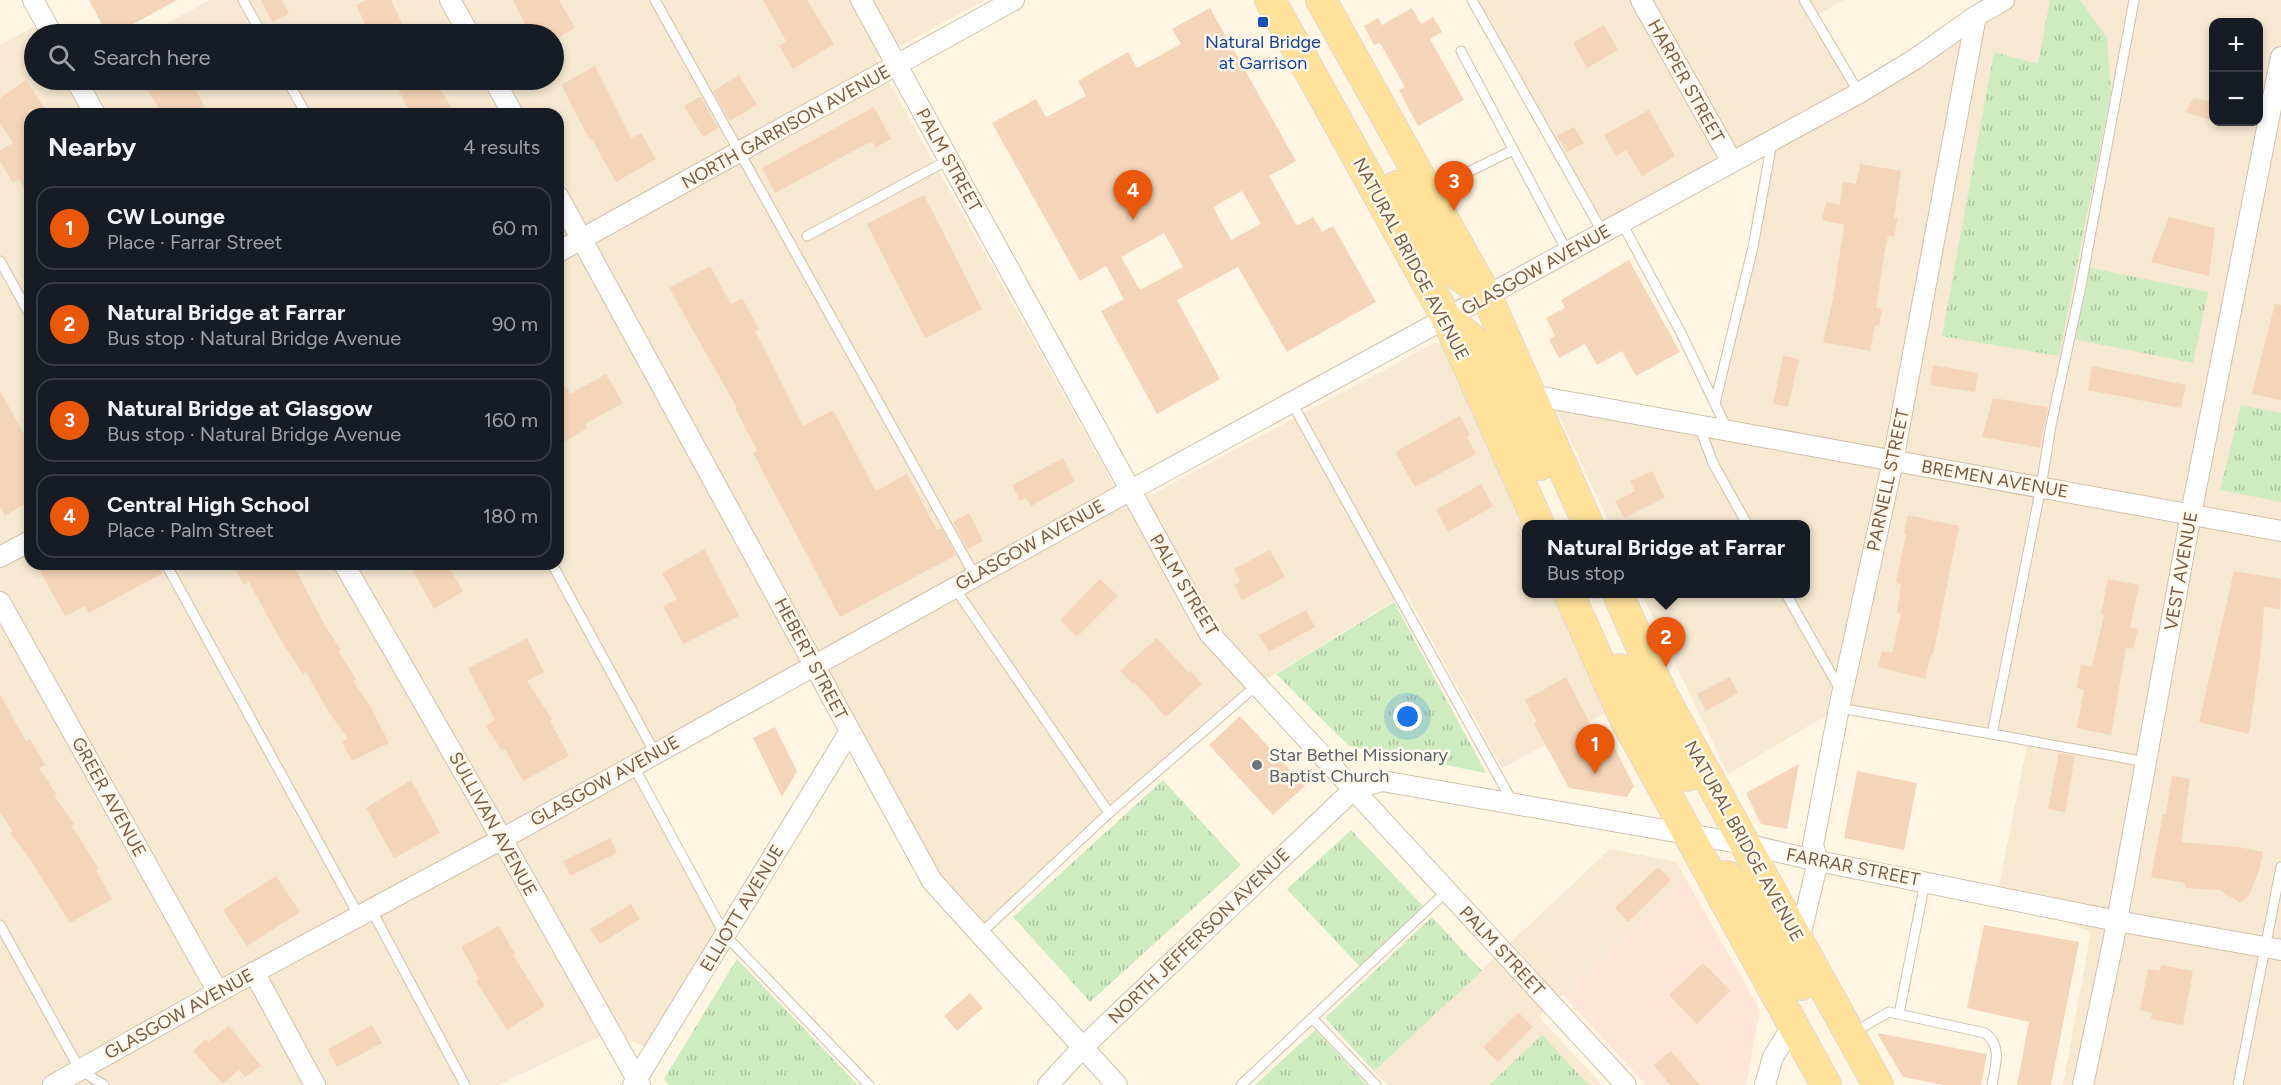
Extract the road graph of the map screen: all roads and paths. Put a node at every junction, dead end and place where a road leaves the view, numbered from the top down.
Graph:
1 (33, 0) edge
2 (243, 0) edge
3 (450, 0) edge
4 (655, 0) edge
5 (861, 0) edge
6 (1014, 0) edge
7 (1270, 0) edge
8 (1321, 0) edge
9 (1472, 0) edge
10 (1641, 0) edge
11 (1804, 0) edge
12 (2004, 0) edge
13 (2134, 0) edge
14 (1972, 8) edge
15 (46, 24) edge
16 (256, 24) edge
17 (463, 24) edge
18 (1461, 51) dead end
19 (2280, 63) edge
20 (897, 66) junction
21 (82, 90) edge
22 (293, 90) edge
23 (500, 90) edge
24 (1320, 91) junction
25 (1859, 93) junction
26 (92, 108) edge
27 (303, 108) edge
28 (510, 108) edge
29 (1772, 140) junction
30 (1513, 150) junction
31 (739, 153) junction
32 (948, 160) junction
33 (1732, 162) junction
34 (1427, 193) junction
35 (564, 207) edge
36 (1622, 223) junction
37 (1603, 233) junction
38 (807, 237) dead end
39 (582, 239) junction
40 (564, 249) edge
41 (1568, 253) junction
42 (0, 261) edge
43 (1487, 297) junction
44 (24, 304) edge
45 (1448, 319) junction
46 (1532, 395) junction
47 (1292, 403) junction
48 (1715, 403) junction
49 (1699, 426) junction
50 (1728, 431) junction
51 (1893, 461) junction
52 (2041, 487) junction
53 (1130, 491) junction
54 (2192, 514) junction
55 (1537, 520) edge
56 (1583, 520) edge
57 (1585, 520) edge
58 (1744, 520) edge
59 (2281, 531) edge
60 (24, 544) edge
61 (0, 557) edge
62 (169, 570) edge
63 (347, 570) edge
64 (555, 570) edge
65 (975, 576) junction
66 (954, 587) junction
67 (1571, 598) edge
68 (1572, 598) edge
69 (1620, 598) edge
70 (1788, 598) edge
71 (0, 602) edge
72 (814, 664) junction
73 (1257, 685) junction
74 (1841, 700) junction
75 (850, 731) junction
76 (1992, 734) junction
77 (655, 753) junction
78 (2146, 762) junction
79 (633, 765) junction
80 (1354, 789) junction
81 (1514, 805) junction
82 (1109, 813) junction
83 (1689, 834) junction
84 (502, 839) junction
85 (1745, 844) junction
86 (1818, 861) junction
87 (2281, 867) edge
88 (1925, 882) junction
89 (1448, 891) junction
90 (365, 913) junction
91 (2117, 921) junction
92 (0, 925) edge
93 (726, 934) junction
94 (980, 934) junction
95 (1799, 941) junction
96 (2273, 949) edge
97 (254, 972) junction
98 (218, 992) junction
99 (1899, 1014) junction
100 (1312, 1018) junction
101 (1793, 1025) junction
102 (1850, 1034) junction
103 (1082, 1048) junction
104 (80, 1070) junction
105 (1877, 1082) edge
106 (636, 1084) edge
107 (53, 1085) edge
108 (104, 1085) edge
109 (315, 1085) edge
110 (465, 1085) edge
111 (869, 1085) edge
112 (1048, 1085) edge
113 (1117, 1085) edge
114 (1241, 1085) edge
115 (1376, 1085) edge
116 (1626, 1085) edge
117 (1765, 1085) edge
118 (1826, 1085) edge
119 (1992, 1085) edge
120 (2082, 1085) edge
121 (2238, 1085) edge

1 - 15 street
2 - 16 lane
3 - 17 street
4 - 31 lane
5 - 20 street, PALM STREET
6 - 20 street, NORTH GARRISON AVENUE
7 - 24 main road, NATURAL BRIDGE AVENUE
8 - 34 main road
9 - 37 lane
10 - 33 street, HARPER STREET
11 - 25 lane
12 - 14 street, GLASGOW AVENUE
13 - 52 lane
14 - 25 street, GLASGOW AVENUE
14 - 51 street, PARNELL STREET
18 - 30 lane
19 - 54 street, VEST AVENUE
20 - 31 street, NORTH GARRISON AVENUE
20 - 32 street, PALM STREET
21 - 26 street
22 - 27 lane
23 - 28 street
24 - 43 main road
24 - 45 main road, NATURAL BRIDGE AVENUE
25 - 29 street, GLASGOW AVENUE
29 - 33 street, GLASGOW AVENUE
29 - 48 lane
30 - 34 lane
30 - 41 lane
31 - 39 street, NORTH GARRISON AVENUE
31 - 65 lane
32 - 38 lane
32 - 53 street, PALM STREET
33 - 36 street, GLASGOW AVENUE
34 - 43 main road
35 - 39 street, HEBERT STREET
36 - 37 street, GLASGOW AVENUE
36 - 48 lane
37 - 41 street, GLASGOW AVENUE
39 - 40 street, NORTH GARRISON AVENUE
39 - 72 street, HEBERT STREET
41 - 43 street, GLASGOW AVENUE
42 - 44 lane
43 - 45 street, GLASGOW AVENUE
43 - 46 main road
45 - 47 street, GLASGOW AVENUE
45 - 55 main road, NATURAL BRIDGE AVENUE
45 - 56 main road
46 - 49 street, BREMEN AVENUE
46 - 57 main road
47 - 53 street, GLASGOW AVENUE
47 - 81 lane
48 - 50 lane
49 - 50 street, BREMEN AVENUE
49 - 58 lane
50 - 51 street, BREMEN AVENUE
51 - 52 street, BREMEN AVENUE
51 - 74 street, PARNELL STREET
52 - 54 street, BREMEN AVENUE
52 - 76 lane
53 - 65 street, GLASGOW AVENUE
53 - 73 street, PALM STREET
54 - 59 street, BREMEN AVENUE
54 - 78 street, VEST AVENUE
60 - 61 street
62 - 90 lane
63 - 84 street, SULLIVAN AVENUE
64 - 77 lane
65 - 66 street, GLASGOW AVENUE
66 - 72 street, GLASGOW AVENUE
66 - 82 lane
67 - 83 main road
68 - 85 main road
69 - 85 main road, NATURAL BRIDGE AVENUE
70 - 74 lane
71 - 98 street, GREER AVENUE
72 - 75 street, HEBERT STREET
72 - 77 street, GLASGOW AVENUE
73 - 80 street, PALM STREET
73 - 82 lane
74 - 76 lane
74 - 86 street, PARNELL STREET
75 - 93 street, ELLIOTT AVENUE
75 - 94 street, HEBERT STREET
76 - 78 lane
77 - 79 street, GLASGOW AVENUE
78 - 91 street, VEST AVENUE
79 - 84 street, GLASGOW AVENUE
79 - 93 lane
80 - 81 street, FARRAR STREET
80 - 89 street, PALM STREET
80 - 103 street, NORTH JEFFERSON AVENUE
81 - 83 street, FARRAR STREET
82 - 94 lane
83 - 85 street, FARRAR STREET
83 - 101 main road
83 - 105 main road
84 - 90 street, GLASGOW AVENUE
84 - 106 street, SULLIVAN AVENUE
85 - 86 street, FARRAR STREET
85 - 95 main road, NATURAL BRIDGE AVENUE
86 - 88 street, FARRAR STREET
86 - 95 street, PARNELL STREET
87 - 96 lane
88 - 91 street, FARRAR STREET
88 - 99 lane
89 - 100 lane
89 - 116 street, PALM STREET
90 - 97 street, GLASGOW AVENUE
90 - 110 lane
91 - 96 street, FARRAR STREET
91 - 120 street, VEST AVENUE
92 - 104 lane
93 - 106 street, ELLIOTT AVENUE
93 - 111 lane
94 - 103 street, HEBERT STREET
95 - 102 main road, NATURAL BRIDGE AVENUE
96 - 121 lane
97 - 98 street, GLASGOW AVENUE
97 - 109 street
98 - 104 street, GLASGOW AVENUE
99 - 102 lane
99 - 119 lane
100 - 114 lane
100 - 115 lane
101 - 117 street
101 - 118 main road
102 - 105 main road, NATURAL BRIDGE AVENUE
103 - 112 street, NORTH JEFFERSON AVENUE
103 - 113 street, HEBERT STREET
104 - 107 street, GLASGOW AVENUE
104 - 108 lane

